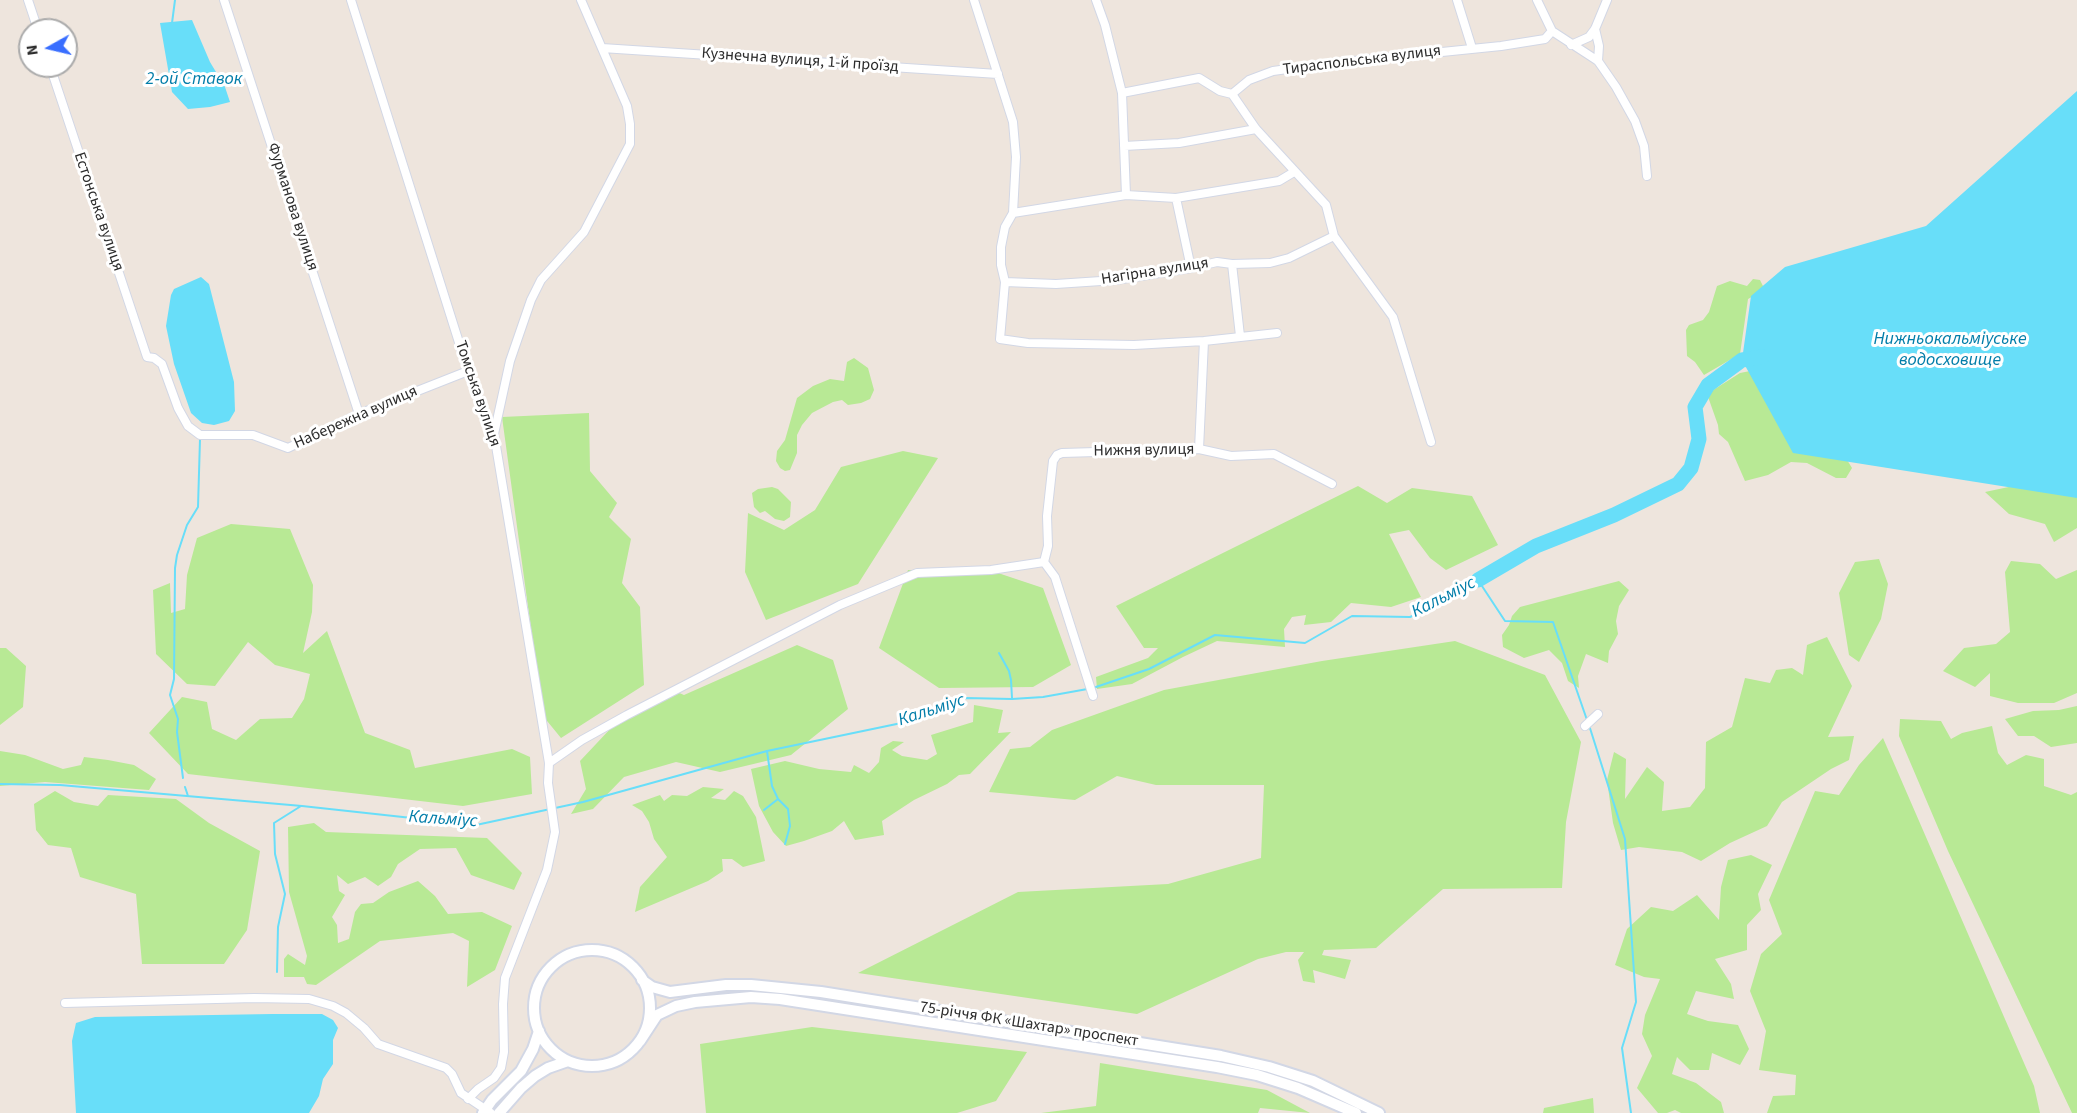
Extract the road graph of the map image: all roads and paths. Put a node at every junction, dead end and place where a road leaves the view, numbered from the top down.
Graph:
1 (28, 0) edge
2 (224, 0) edge
3 (351, 0) edge
4 (580, 0) edge
5 (974, 0) edge
6 (1096, 0) edge
7 (1457, 0) edge
8 (1537, 0) edge
9 (1607, 0) edge
10 (34, 18) edge
11 (1595, 29) junction
12 (1552, 31) junction
13 (1571, 45) junction
14 (602, 48) junction
15 (1472, 48) junction
16 (1598, 61) junction
17 (998, 74) junction
18 (54, 78) edge
19 (1122, 93) junction
20 (1232, 94) junction
21 (1256, 129) junction
22 (1124, 146) junction
23 (1294, 172) junction
24 (1647, 176) dead end
25 (1126, 195) junction
26 (1176, 198) junction
27 (1013, 213) junction
28 (1334, 236) junction
29 (1232, 264) junction
30 (1191, 268) junction
31 (1005, 282) junction
32 (1277, 333) dead end
33 (1240, 336) junction
34 (1204, 341) junction
35 (147, 357) joint
36 (468, 371) junction
37 (359, 414) junction
38 (494, 434) junction
39 (1431, 442) dead end
40 (1198, 449) junction
41 (1332, 484) dead end
42 (1044, 562) junction
43 (1094, 696) dead end
44 (1598, 714) dead end
45 (1585, 726) dead end
46 (549, 763) junction
47 (642, 980) junction
48 (65, 1003) dead end
49 (539, 1031) junction
50 (640, 1041) junction
51 (568, 1061) junction
52 (468, 1099) junction
53 (486, 1112) edge
54 (500, 1113) edge
55 (1356, 1113) edge
56 (1379, 1113) edge

1 - 10 street
2 - 37 street, Фурманова вулиця
3 - 36 street, Томська вулиця
4 - 14 street
5 - 17 street
6 - 19 street
7 - 15 street
8 - 12 street
9 - 11 street
11 - 13 street
11 - 16 street
12 - 13 street
12 - 15 street, Тираспольська вулиця
13 - 16 street
14 - 17 street, Кузнечна вулиця, 1-й проїзд
14 - 38 street
15 - 20 street, Тираспольська вулиця
16 - 24 street
17 - 27 street
18 - 35 street, Естонська вулиця
19 - 20 street
19 - 22 street
20 - 21 street
21 - 22 street
21 - 23 street
22 - 25 street
23 - 26 street
23 - 28 street
25 - 26 street
25 - 27 street
26 - 30 street
27 - 31 street
28 - 29 street, Нагірна вулиця
28 - 39 street
29 - 30 street, Нагірна вулиця
29 - 33 street
30 - 31 street, Нагірна вулиця
31 - 34 street
32 - 33 street
33 - 34 street
34 - 40 street
35 - 37 street, Набережна вулиця
36 - 37 street, Набережна вулиця
36 - 38 street, Томська вулиця
38 - 46 street, Томська вулиця
40 - 41 street, Нижня вулиця
40 - 42 street, Нижня вулиця
42 - 43 street
42 - 46 street
44 - 45 street
46 - 52 street, Томська вулиця
47 - 49 main road
47 - 50 main road
47 - 56 main road, 75-річчя ФК «Шахтар» проспект
48 - 52 street
49 - 51 main road
49 - 53 main road
50 - 51 main road
50 - 55 main road, 75-річчя ФК «Шахтар» проспект
51 - 54 main road
52 - 53 street

